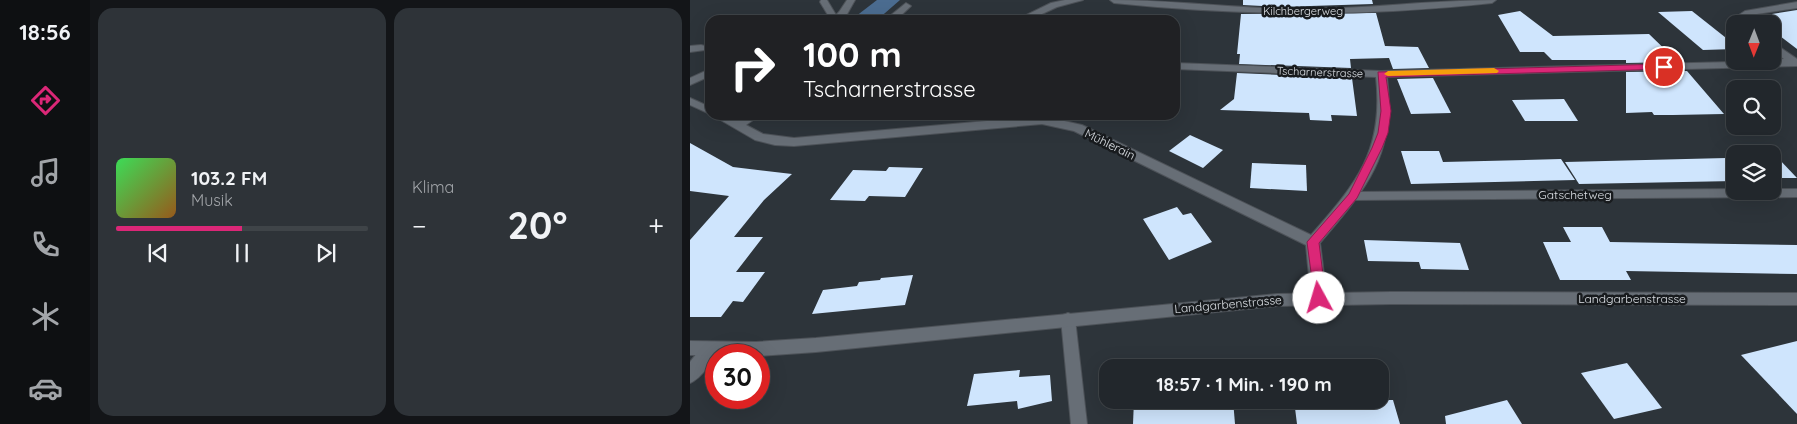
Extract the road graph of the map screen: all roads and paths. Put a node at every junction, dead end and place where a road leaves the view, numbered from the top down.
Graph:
1 (851, 0) edge
2 (1079, 0) edge
3 (1114, 0) edge
4 (1492, 0) edge
5 (824, 2) dead end
6 (1797, 4) edge
7 (906, 6) dead end
8 (832, 15) edge
9 (842, 15) edge
10 (896, 15) edge
11 (1033, 15) edge
12 (1744, 15) edge
13 (701, 48) dead end
14 (690, 49) edge
15 (1781, 52) edge
16 (1796, 63) edge
17 (1180, 66) edge
18 (705, 74) edge
19 (1382, 74) junction
20 (690, 82) edge
21 (690, 101) edge
22 (705, 108) edge
23 (728, 120) edge
24 (746, 120) edge
25 (1042, 120) joint
26 (738, 125) junction
27 (1797, 193) edge
28 (1353, 196) junction
29 (1313, 242) junction
30 (1319, 298) junction
31 (1797, 299) edge
32 (1068, 319) junction
33 (690, 348) edge
34 (770, 348) edge
35 (705, 349) edge
36 (705, 356) edge
37 (690, 375) edge
38 (1079, 424) edge

1 - 9 street
2 - 11 street
3 - 4 street, Kilchbergerweg
5 - 8 lane
6 - 12 street
7 - 10 street
13 - 14 street
15 - 16 street
16 - 19 street, Tscharnerstrasse
17 - 19 street, Tscharnerstrasse
18 - 20 street
19 - 28 street
21 - 22 street
23 - 26 street, Mühlerain
24 - 26 street
25 - 26 street, Mühlerain
25 - 29 street, Mühlerain
27 - 28 lane, Gatschetweg
28 - 29 street
29 - 30 street
30 - 31 street, Landgarbenstrasse
30 - 32 street, Landgarbenstrasse
32 - 34 street, Landgarbenstrasse
32 - 38 lane
33 - 35 street, Landgarbenstrasse
36 - 37 street

